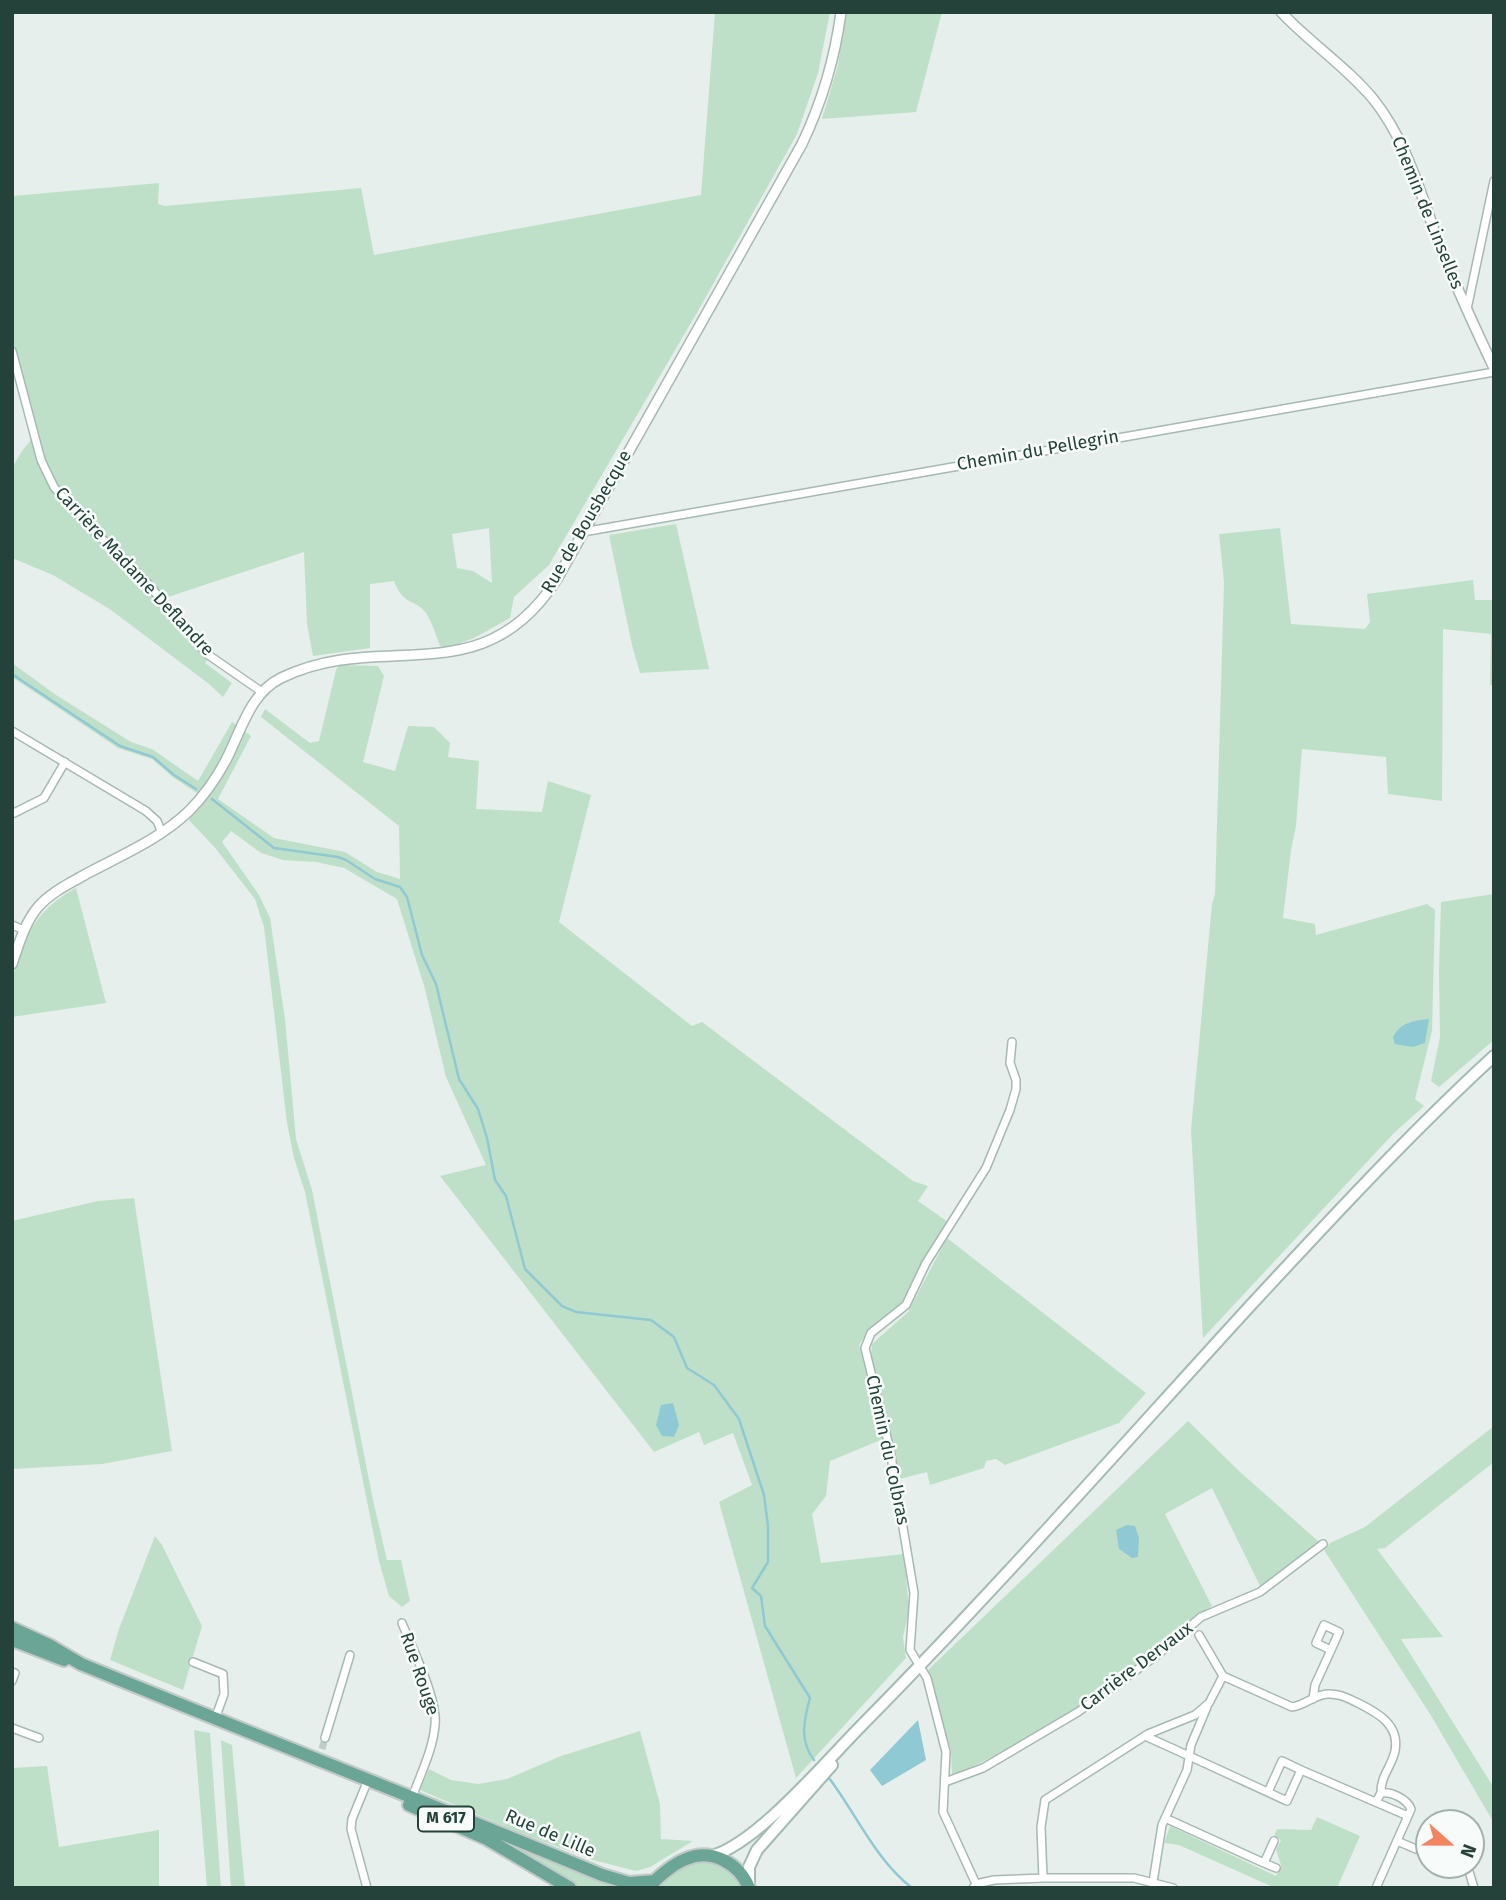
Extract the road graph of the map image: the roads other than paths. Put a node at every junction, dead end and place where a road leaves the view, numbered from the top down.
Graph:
1 (841, 12) edge
2 (1281, 12) edge
3 (1494, 181) edge
4 (1467, 309) junction
5 (12, 351) edge
6 (1494, 370) edge
7 (583, 532) junction
8 (262, 692) junction
9 (12, 731) edge
10 (65, 762) junction
11 (14, 813) dead end
12 (162, 833) junction
13 (12, 925) edge
14 (24, 930) junction
15 (12, 964) edge
16 (1012, 1042) dead end
17 (1494, 1056) edge
18 (1323, 1544) dead end
19 (402, 1623) dead end
20 (12, 1629) edge
21 (1199, 1635) dead end
22 (12, 1640) edge
23 (1331, 1650) dead end
24 (350, 1655) dead end
25 (193, 1662) dead end
26 (81, 1664) junction
27 (920, 1665) junction
28 (12, 1671) edge
29 (1223, 1676) junction
30 (12, 1681) edge
31 (903, 1683) junction
32 (1313, 1699) junction
33 (1209, 1703) junction
34 (215, 1719) junction
35 (12, 1728) edge
36 (1145, 1736) junction
37 (39, 1738) dead end
38 (325, 1738) tunnel mouth
39 (1189, 1756) junction
40 (1301, 1770) junction
41 (945, 1782) junction
42 (367, 1784) junction
43 (1268, 1793) junction
44 (1381, 1793) junction
45 (411, 1801) junction
46 (1376, 1802) junction
47 (1408, 1816) junction
48 (1165, 1818) junction
49 (1274, 1841) dead end
50 (1397, 1841) junction
51 (1415, 1849) edge
52 (711, 1856) junction
53 (1264, 1863) junction
54 (1276, 1868) dead end
55 (1042, 1878) junction
56 (1153, 1882) junction
57 (651, 1884) edge
58 (974, 1886) edge
59 (367, 1888) edge
60 (570, 1888) edge
61 (749, 1888) edge
62 (1173, 1888) edge
63 (1376, 1888) edge

1 - 7 street, Rue de Bousbecque
2 - 4 street, Chemin de Linselles
3 - 4 street
4 - 6 street, Chemin de Linselles
5 - 8 street, Carrière Madame Deflandre
6 - 7 street, Chemin du Pellegrin
7 - 8 street, Rue de Bousbecque
8 - 12 street, Rue de Bousbecque
9 - 10 street
10 - 11 street
10 - 12 street
12 - 14 street, Rue de Bousbecque
13 - 14 street
14 - 15 street, Rue de Bousbecque
16 - 27 street, Chemin du Colbras
17 - 27 main road
18 - 41 street, Carrière Dervaux
19 - 45 street, Rue Rouge
20 - 26 main road, Rue de Lille / M 617
21 - 29 street
22 - 26 main road, Rue de Lille / M 617
23 - 32 street
24 - 38 street
25 - 34 street
26 - 34 main road, Rue de Lille / M 617
27 - 31 main road
27 - 41 street, Chemin du Colbras
28 - 30 street
29 - 32 street
29 - 33 street
31 - 52 main road
31 - 61 main road
32 - 44 street
33 - 36 street
33 - 39 street
34 - 42 main road, Rue de Lille / M 617
35 - 37 street
36 - 39 street
36 - 55 street
39 - 43 street
39 - 48 street
40 - 43 street
40 - 43 street
40 - 46 street
41 - 58 street, Chemin du Colbras
42 - 45 main road, Rue de Lille / M 617
42 - 59 street
44 - 46 street
44 - 47 street
45 - 57 main road, Rue de Lille / M 617
45 - 60 main road, Rue de Lille / M 617
46 - 47 street
47 - 50 street
48 - 53 street
48 - 56 street
49 - 53 street
50 - 51 street
50 - 63 street
52 - 57 main road
52 - 61 main road
53 - 54 street
55 - 56 street
55 - 58 street
56 - 62 street

